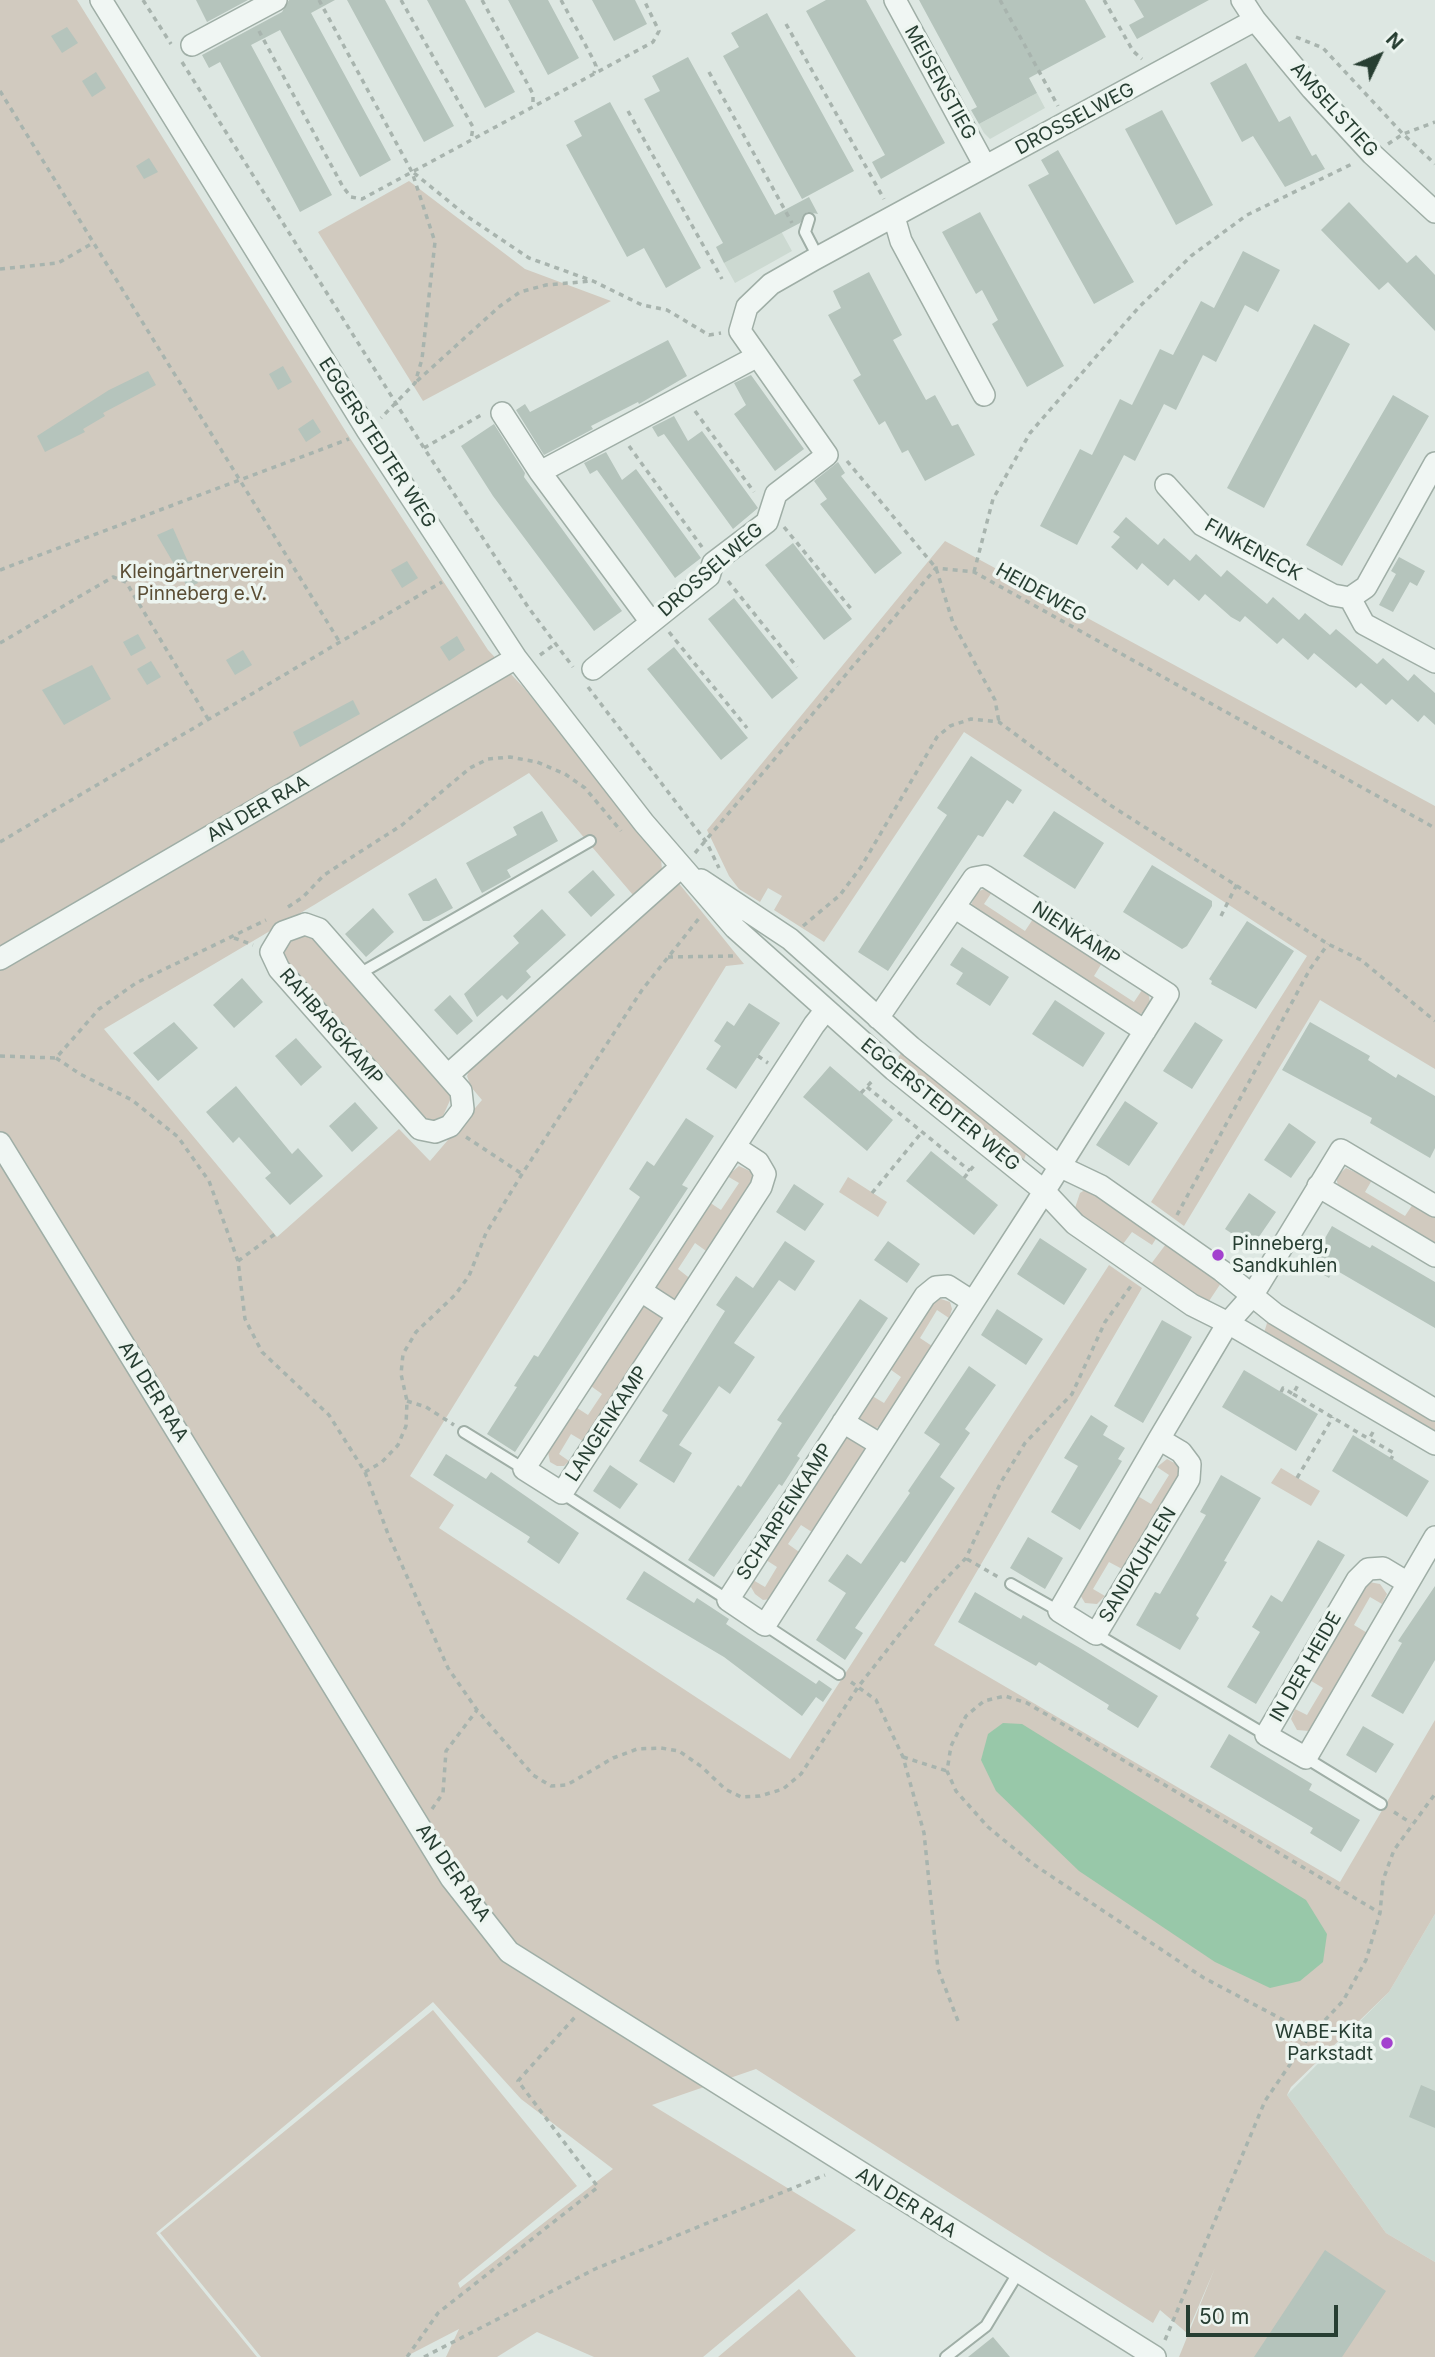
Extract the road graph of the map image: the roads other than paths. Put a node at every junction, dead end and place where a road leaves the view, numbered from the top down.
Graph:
1 (101, 0) edge
2 (276, 0) edge
3 (895, 0) edge
4 (1242, 0) edge
5 (1255, 20) junction
6 (181, 50) road end
7 (985, 166) junction
8 (1435, 212) edge
9 (894, 217) junction
10 (809, 219) dead end
11 (818, 257) junction
12 (756, 356) junction
13 (984, 395) dead end
14 (502, 413) road end
15 (1435, 463) edge
16 (540, 472) junction
17 (1167, 485) dead end
18 (1350, 598) junction
19 (653, 620) junction
20 (516, 658) junction
21 (1435, 662) edge
22 (583, 673) road end
23 (590, 841) dead end
24 (681, 867) junction
25 (954, 907) junction
26 (0, 959) edge
27 (359, 974) junction
28 (855, 999) junction
29 (831, 1016) junction
30 (878, 1018) junction
31 (1145, 1031) junction
32 (448, 1075) junction
33 (0, 1143) edge
34 (735, 1147) junction
35 (1059, 1166) junction
36 (1318, 1186) junction
37 (1043, 1190) junction
38 (1435, 1206) edge
39 (1435, 1256) edge
40 (641, 1291) junction
41 (1252, 1296) junction
42 (973, 1302) junction
43 (678, 1315) junction
44 (1228, 1323) junction
45 (1435, 1410) edge
46 (844, 1422) junction
47 (464, 1432) road end
48 (1159, 1439) junction
49 (1435, 1444) edge
50 (881, 1445) junction
51 (524, 1469) junction
52 (562, 1493) junction
53 (1435, 1537) edge
54 (1408, 1583) junction
55 (1011, 1584) road end
56 (728, 1600) junction
57 (1059, 1611) junction
58 (765, 1625) junction
59 (1096, 1634) junction
60 (839, 1674) road end
61 (1266, 1735) junction
62 (1306, 1758) junction
63 (1381, 1804) road end
64 (1018, 2273) junction
65 (1158, 2353) edge
66 (946, 2357) edge

1 - 20 street, EGGERSTEDTER WEG
2 - 6 street
3 - 7 street, MEISENSTIEG
4 - 5 street, AMSELSTIEG
5 - 7 street, DROSSELWEG
5 - 8 street, AMSELSTIEG
7 - 9 street, DROSSELWEG
9 - 11 street, DROSSELWEG
9 - 13 street
10 - 11 lane
11 - 12 street, DROSSELWEG
12 - 16 street
12 - 19 street, DROSSELWEG
14 - 16 street, DROSSELWEG
15 - 18 street
16 - 19 street, DROSSELWEG
17 - 18 street, FINKENECK
18 - 21 street
19 - 22 street, DROSSELWEG
20 - 24 street, EGGERSTEDTER WEG
20 - 26 street, AN DER RAA
23 - 27 lane
24 - 28 street, EGGERSTEDTER WEG
24 - 29 street, EGGERSTEDTER WEG
24 - 32 street
25 - 30 street, NIENKAMP
25 - 31 street
25 - 31 street, NIENKAMP
27 - 32 street, RAHBARGKAMP
27 - 32 street, RAHBARGKAMP
28 - 29 street
28 - 30 street, EGGERSTEDTER WEG
29 - 34 street
29 - 37 street, EGGERSTEDTER WEG
30 - 35 street, EGGERSTEDTER WEG
31 - 35 street, NIENKAMP
33 - 64 street, AN DER RAA
34 - 40 street
34 - 43 street, LANGENKAMP
35 - 37 street
35 - 41 street, EGGERSTEDTER WEG
36 - 38 street
36 - 39 street
36 - 41 street
37 - 42 street
37 - 44 street, EGGERSTEDTER WEG
40 - 43 street
40 - 51 street
41 - 44 street
41 - 45 street, EGGERSTEDTER WEG
42 - 46 street, SCHARPENKAMP
42 - 50 street
43 - 52 street, LANGENKAMP
44 - 48 street
44 - 49 street, EGGERSTEDTER WEG
46 - 50 street, SCHARPENKAMP
46 - 56 street, SCHARPENKAMP
47 - 51 lane
48 - 57 street
48 - 59 street, SANDKUHLEN
50 - 58 street
51 - 52 street, LANGENKAMP
52 - 56 lane
53 - 54 street
54 - 61 street, IN DER HEIDE
54 - 62 street
55 - 57 lane
56 - 58 street, SCHARPENKAMP
57 - 59 street, SANDKUHLEN
58 - 60 lane, SCHARPENKAMP
59 - 61 lane
61 - 62 street, IN DER HEIDE
62 - 63 lane
64 - 65 street, AN DER RAA
64 - 66 lane

